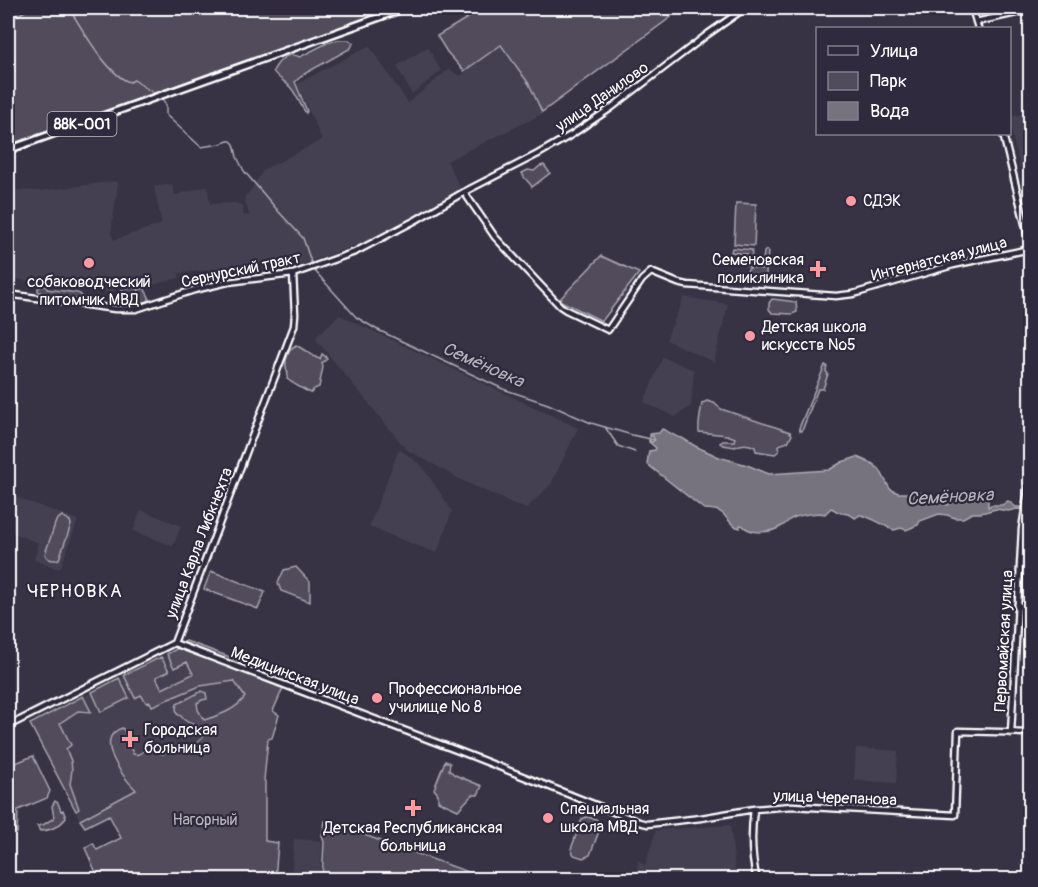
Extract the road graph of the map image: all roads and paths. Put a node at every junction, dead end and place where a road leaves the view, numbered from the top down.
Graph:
1 (405, 8) edge
2 (745, 8) edge
3 (972, 8) edge
4 (1030, 10) edge
5 (976, 22) junction
6 (978, 27) edge
7 (1004, 135) edge
8 (8, 150) edge
9 (464, 192) junction
10 (1030, 243) edge
11 (1030, 249) edge
12 (293, 274) junction
13 (8, 294) edge
14 (1030, 478) edge
15 (1017, 606) junction
16 (1030, 607) edge
17 (174, 643) junction
18 (8, 726) edge
19 (1011, 733) junction
20 (1030, 733) edge
21 (754, 809) junction
22 (610, 811) joint
23 (757, 879) edge

1 - 8 main road, 88К-001
2 - 9 main road, улица Данилово
3 - 5 main road
4 - 5 main road
5 - 6 main road
7 - 10 main road
9 - 11 main road, Интернатская улица
9 - 12 main road, Сернурский тракт
12 - 13 main road, Сернурский тракт
12 - 17 main road, улица Карла Либкнехта
14 - 15 main road, Первомайская улица
15 - 16 main road
15 - 19 main road, Первомайская улица
17 - 18 main road, улица Карла Либкнехта
17 - 22 main road, Медицинская улица
19 - 20 main road
19 - 21 main road, улица Черепанова
21 - 22 main road, улица Черепанова
21 - 23 main road

